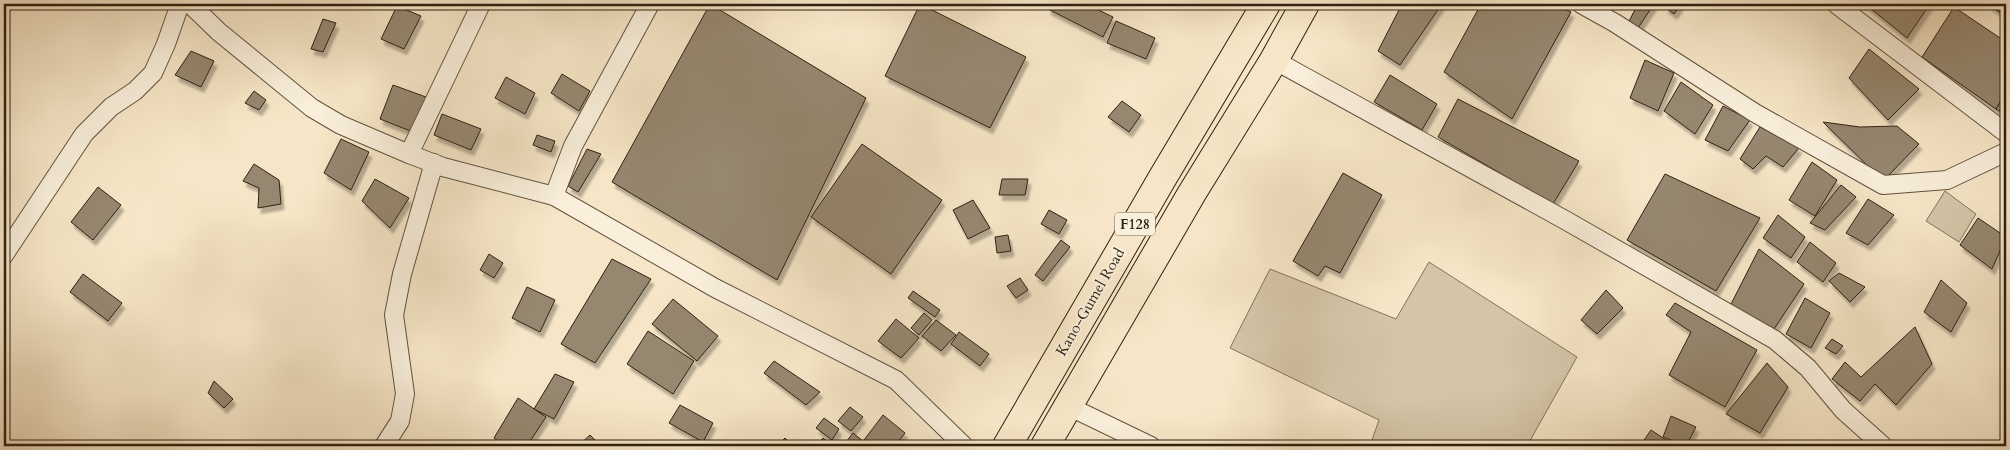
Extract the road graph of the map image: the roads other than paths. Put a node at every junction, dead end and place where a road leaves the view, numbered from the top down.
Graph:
1 (180, 4) edge
2 (190, 4) edge
3 (481, 4) edge
4 (650, 4) edge
5 (1266, 4) edge
6 (1305, 4) edge
7 (1581, 4) edge
8 (1836, 4) edge
9 (1274, 60) junction
10 (2006, 133) edge
11 (2006, 152) edge
12 (409, 154) junction
13 (434, 163) junction
14 (554, 196) junction
15 (4, 255) edge
16 (1068, 406) junction
17 (384, 446) edge
18 (964, 446) edge
19 (1006, 446) edge
20 (1045, 446) edge
21 (1151, 446) edge
22 (1883, 446) edge

1 - 15 street
2 - 12 street
3 - 12 street
4 - 14 street
5 - 19 main road, Kano-Gumel Road / F128
6 - 9 main road, F128
7 - 11 street
8 - 10 street
9 - 16 main road, F128
9 - 22 street
12 - 13 street
13 - 14 street
13 - 17 street
14 - 18 street
16 - 20 main road, F128
16 - 21 street

